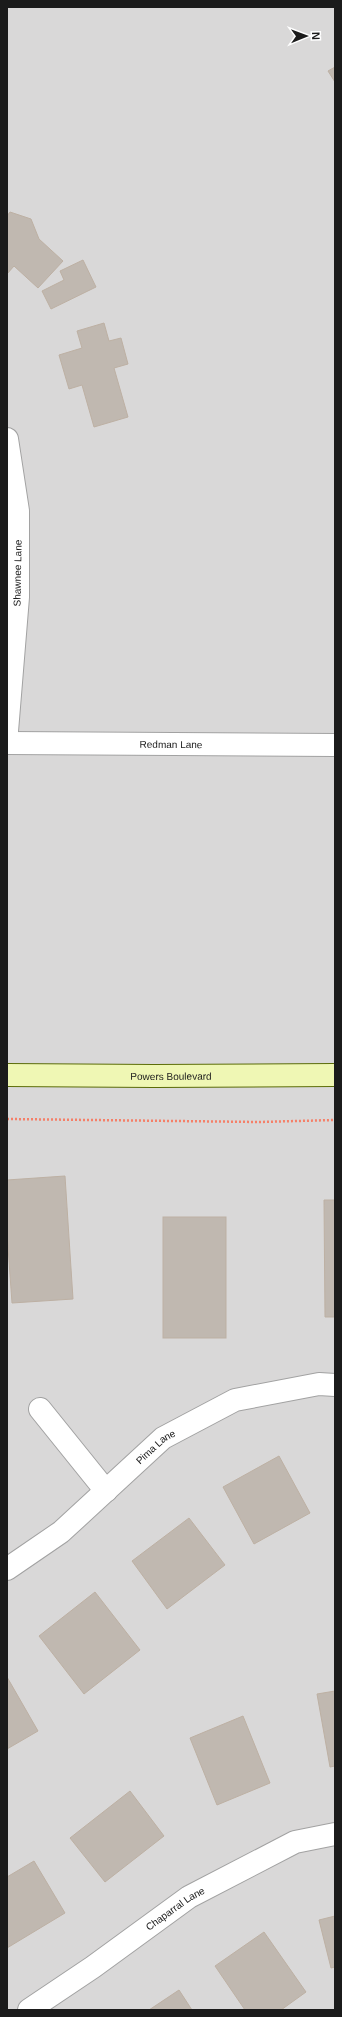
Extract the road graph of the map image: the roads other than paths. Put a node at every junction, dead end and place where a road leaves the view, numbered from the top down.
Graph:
1 (7, 440) edge
2 (7, 731) edge
3 (7, 743) edge
4 (335, 745) edge
5 (7, 1075) edge
6 (335, 1075) edge
7 (335, 1385) edge
8 (40, 1409) dead end
9 (106, 1491) junction
10 (7, 1569) edge
11 (335, 1834) edge
12 (29, 2010) edge

1 - 2 street, Shawnee Lane
3 - 4 street, Redman Lane
5 - 6 main road, Powers Boulevard
7 - 9 street, Pima Lane
8 - 9 street
9 - 10 street, Pima Lane
11 - 12 street, Chaparral Lane

